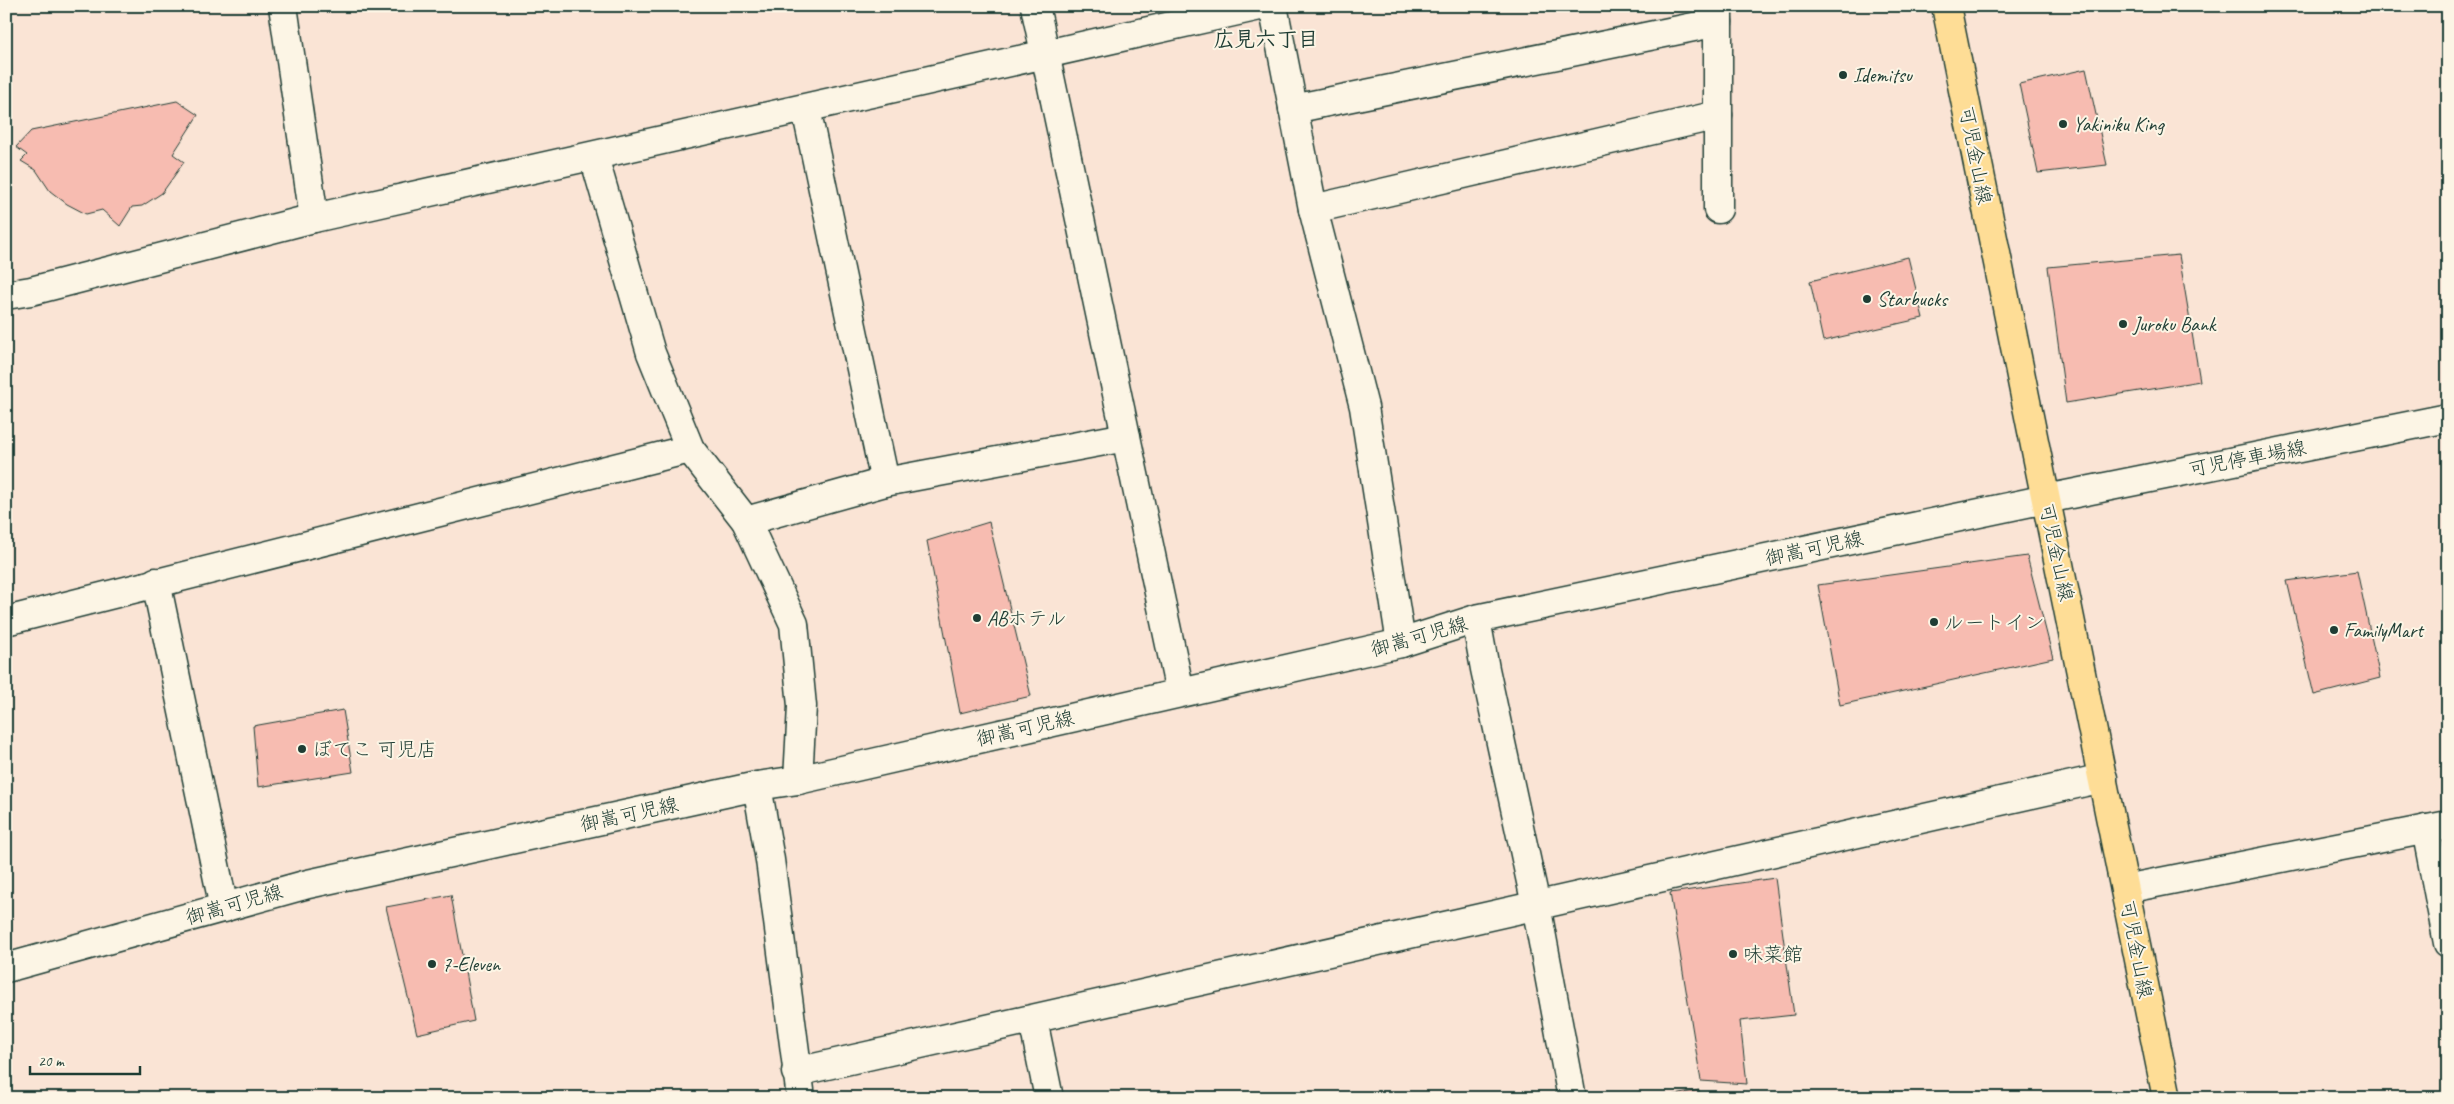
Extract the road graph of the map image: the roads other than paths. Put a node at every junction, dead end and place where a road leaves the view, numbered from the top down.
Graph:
1 (283, 6) edge
2 (1035, 6) edge
3 (1260, 6) edge
4 (1273, 6) edge
5 (1946, 6) edge
6 (1718, 14) edge
7 (1045, 54) junction
8 (806, 108) junction
9 (1294, 109) junction
10 (1718, 115) junction
11 (594, 156) junction
12 (1313, 208) junction
13 (1718, 209) dead end
14 (314, 218) junction
15 (6, 295) edge
16 (2448, 418) edge
17 (1126, 437) junction
18 (690, 450) junction
19 (885, 482) junction
20 (2046, 499) junction
21 (746, 521) junction
22 (156, 582) junction
23 (1476, 619) junction
24 (6, 621) edge
25 (1401, 643) junction
26 (1180, 692) junction
27 (2103, 778) junction
28 (798, 780) junction
29 (757, 786) junction
30 (2437, 827) edge
31 (2125, 889) junction
32 (1536, 905) junction
33 (224, 908) junction
34 (2448, 943) edge
35 (6, 968) edge
36 (1034, 1020) junction
37 (798, 1085) edge
38 (1049, 1098) edge
39 (1572, 1098) edge
40 (2167, 1098) edge

1 - 14 street
2 - 7 street
3 - 7 street
4 - 9 street
5 - 20 main road, 可児金山線
6 - 9 street
6 - 10 street
7 - 8 street
7 - 17 street
8 - 11 street
8 - 19 street
9 - 12 street
10 - 12 street
10 - 13 street
11 - 14 street
11 - 18 street
12 - 25 street
14 - 15 street
16 - 20 street, 可児停車場線
17 - 19 street
17 - 26 street
18 - 21 street
18 - 22 street
19 - 21 street
20 - 23 street, 御嵩可児線
20 - 27 main road, 可児金山線
21 - 28 street
22 - 24 street
22 - 33 street
23 - 25 street, 御嵩可児線
23 - 32 street
25 - 26 street, 御嵩可児線
26 - 28 street, 御嵩可児線
27 - 31 main road, 可児金山線
27 - 32 street
28 - 29 street, 御嵩可児線
29 - 33 street, 御嵩可児線
29 - 37 street
30 - 31 street
30 - 34 street
31 - 40 main road, 可児金山線
32 - 36 street
32 - 39 street
33 - 35 street, 御嵩可児線
36 - 37 street
36 - 38 street

